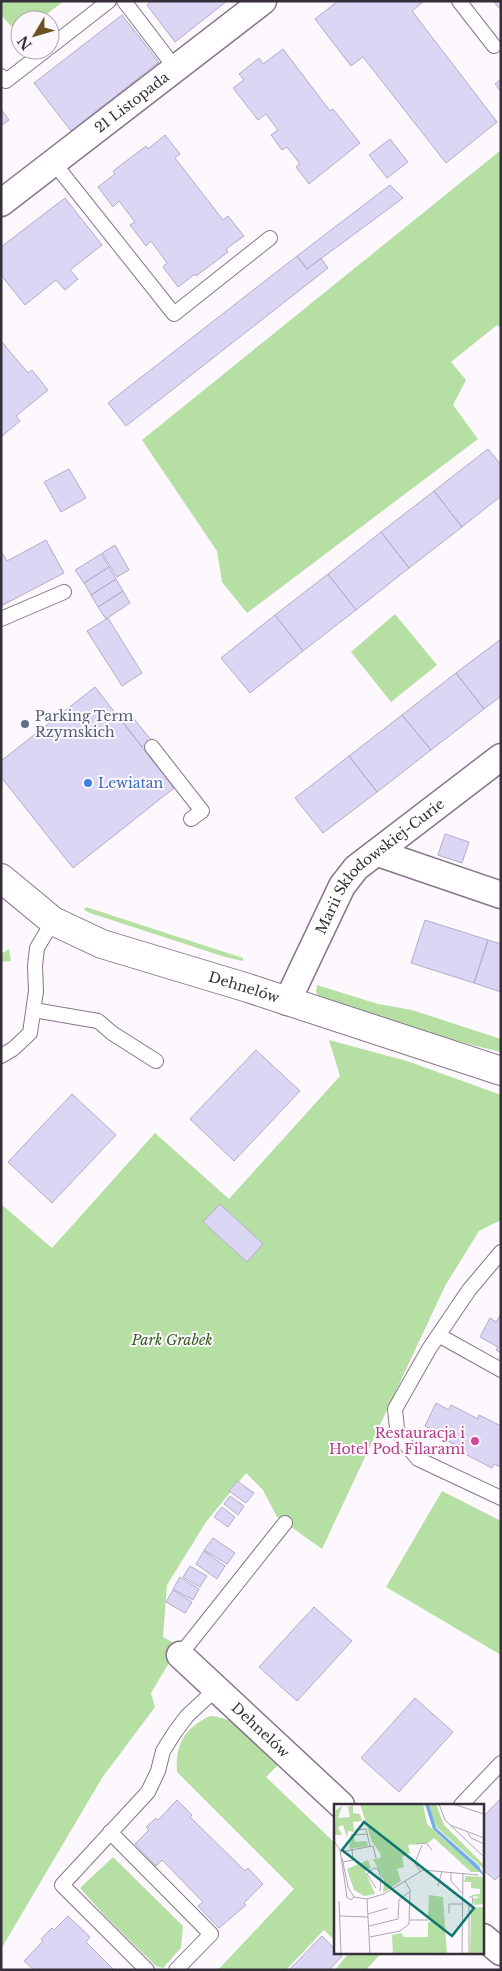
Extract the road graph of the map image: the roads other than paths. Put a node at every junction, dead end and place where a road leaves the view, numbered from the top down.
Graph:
1 (110, 1) edge
2 (124, 1) edge
3 (263, 1) edge
4 (459, 1) edge
5 (60, 39) edge
6 (494, 46) dead end
7 (33, 60) edge
8 (176, 69) junction
9 (1, 76) edge
10 (54, 163) junction
11 (1, 203) edge
12 (270, 238) dead end
13 (64, 592) dead end
14 (1, 620) edge
15 (152, 747) dead end
16 (501, 757) edge
17 (191, 818) dead end
18 (378, 853) junction
19 (1, 878) edge
20 (501, 895) edge
21 (53, 921) junction
22 (287, 1002) junction
23 (34, 1010) junction
24 (1, 1056) edge
25 (156, 1061) dead end
26 (501, 1072) edge
27 (501, 1252) edge
28 (440, 1336) junction
29 (501, 1370) edge
30 (501, 1498) edge
31 (285, 1523) dead end
32 (180, 1655) joint
33 (216, 1689) junction
34 (501, 1763) edge
35 (340, 1804) edge
36 (462, 1804) edge
37 (110, 1832) junction
38 (484, 1937) edge
39 (501, 1952) edge
40 (147, 1970) edge
41 (176, 1970) edge

1 - 5 lane
2 - 8 lane
3 - 8 street, 21 Listopada
4 - 6 lane
7 - 9 lane
8 - 10 street, 21 Listopada
10 - 11 street, 21 Listopada
10 - 12 lane
13 - 14 lane
15 - 17 lane
16 - 18 street, Marii Skłodowskiej-Curie
18 - 20 street
18 - 22 street, Marii Skłodowskiej-Curie
19 - 21 street, Dehnelów
21 - 22 street, Dehnelów
21 - 23 lane
22 - 26 street, Dehnelów
23 - 24 lane
23 - 25 lane
27 - 28 lane
28 - 29 lane
28 - 30 lane
31 - 32 lane
32 - 33 street, Dehnelów
33 - 35 street, Dehnelów
33 - 37 lane
34 - 36 lane
37 - 40 lane
37 - 41 lane
38 - 39 street

